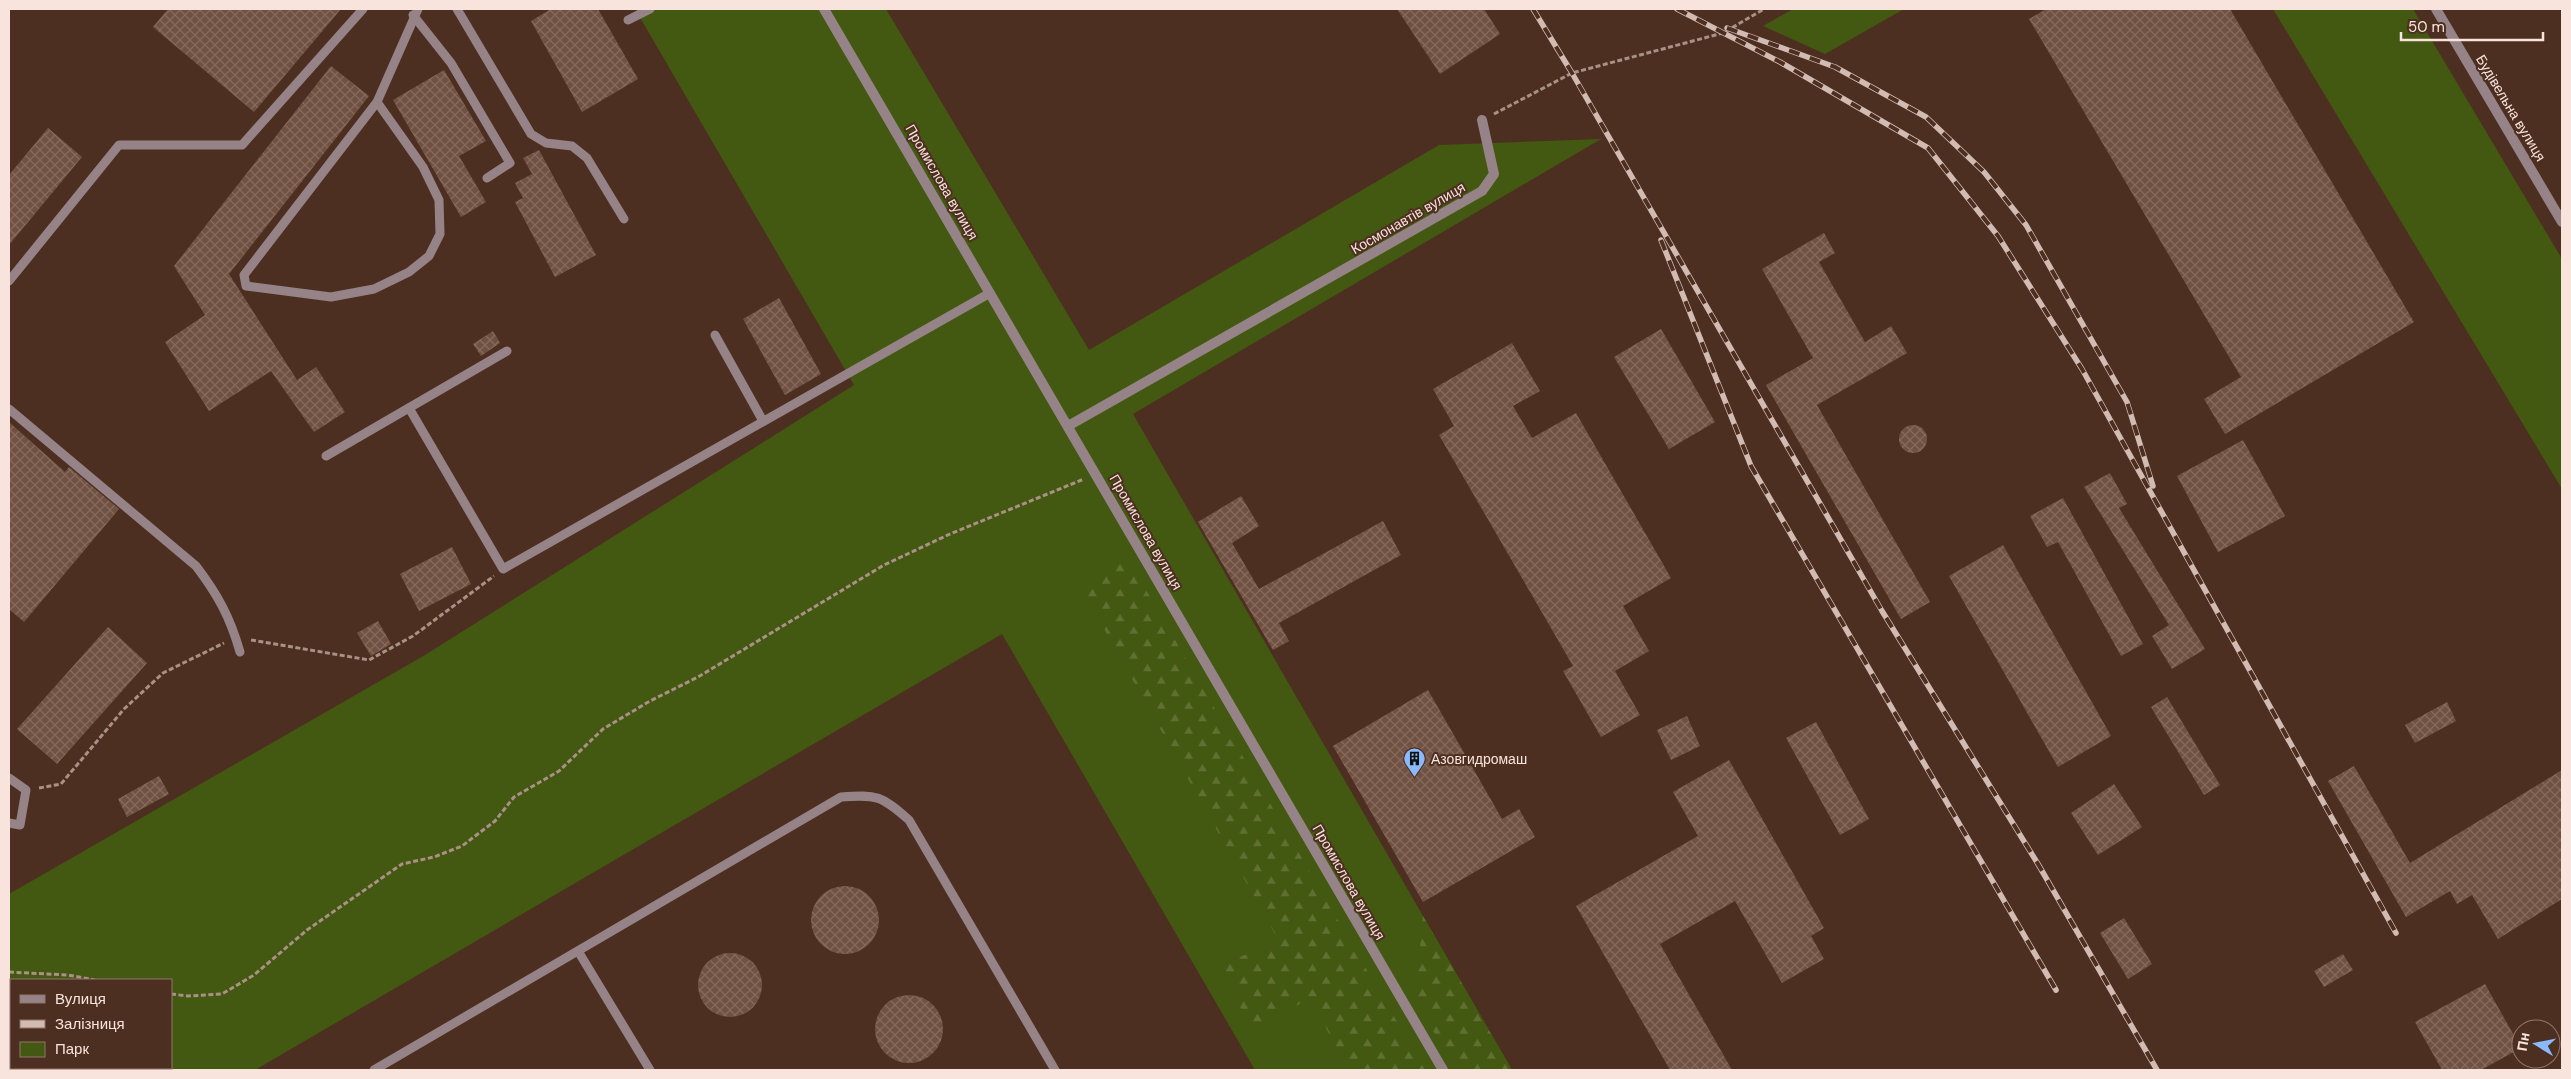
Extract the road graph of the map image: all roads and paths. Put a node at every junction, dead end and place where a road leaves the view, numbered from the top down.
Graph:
1 (363, 9) edge
2 (457, 9) edge
3 (650, 9) edge
4 (824, 9) edge
5 (1764, 9) edge
6 (2436, 9) edge
7 (416, 12) edge
8 (628, 20) dead end
9 (377, 102) junction
10 (1482, 120) joint
11 (487, 178) dead end
12 (624, 219) dead end
13 (2562, 222) edge
14 (9, 281) edge
15 (990, 293) junction
16 (715, 335) dead end
17 (507, 351) dead end
18 (409, 408) junction
19 (9, 409) edge
20 (764, 421) junction
21 (1068, 426) junction
22 (326, 456) dead end
23 (1096, 474) junction
24 (503, 569) junction
25 (236, 637) junction
26 (240, 652) dead end
27 (9, 778) edge
28 (26, 790) junction
29 (9, 823) edge
30 (578, 951) junction
31 (9, 972) edge
32 (87, 979) edge
33 (172, 994) edge
34 (374, 1070) edge
35 (650, 1070) edge
36 (1056, 1070) edge
37 (1442, 1070) edge

1 - 14 lane
2 - 12 lane
3 - 8 lane
4 - 15 street, Промислова вулиця
5 - 10 path
6 - 13 street, Будівельна вулиця
7 - 9 lane
7 - 11 lane
9 - 9 lane
10 - 21 street, Космонавтів вулиця
15 - 20 lane
15 - 21 street, Промислова вулиця
16 - 20 lane
17 - 18 lane
18 - 22 lane
18 - 24 lane
19 - 25 lane
20 - 24 lane
21 - 23 street, Промислова вулиця
23 - 33 path
23 - 37 street, Промислова вулиця
24 - 25 path
25 - 26 lane
25 - 28 path
27 - 28 lane
28 - 29 lane
30 - 34 lane
30 - 35 lane
30 - 36 lane
31 - 32 path

